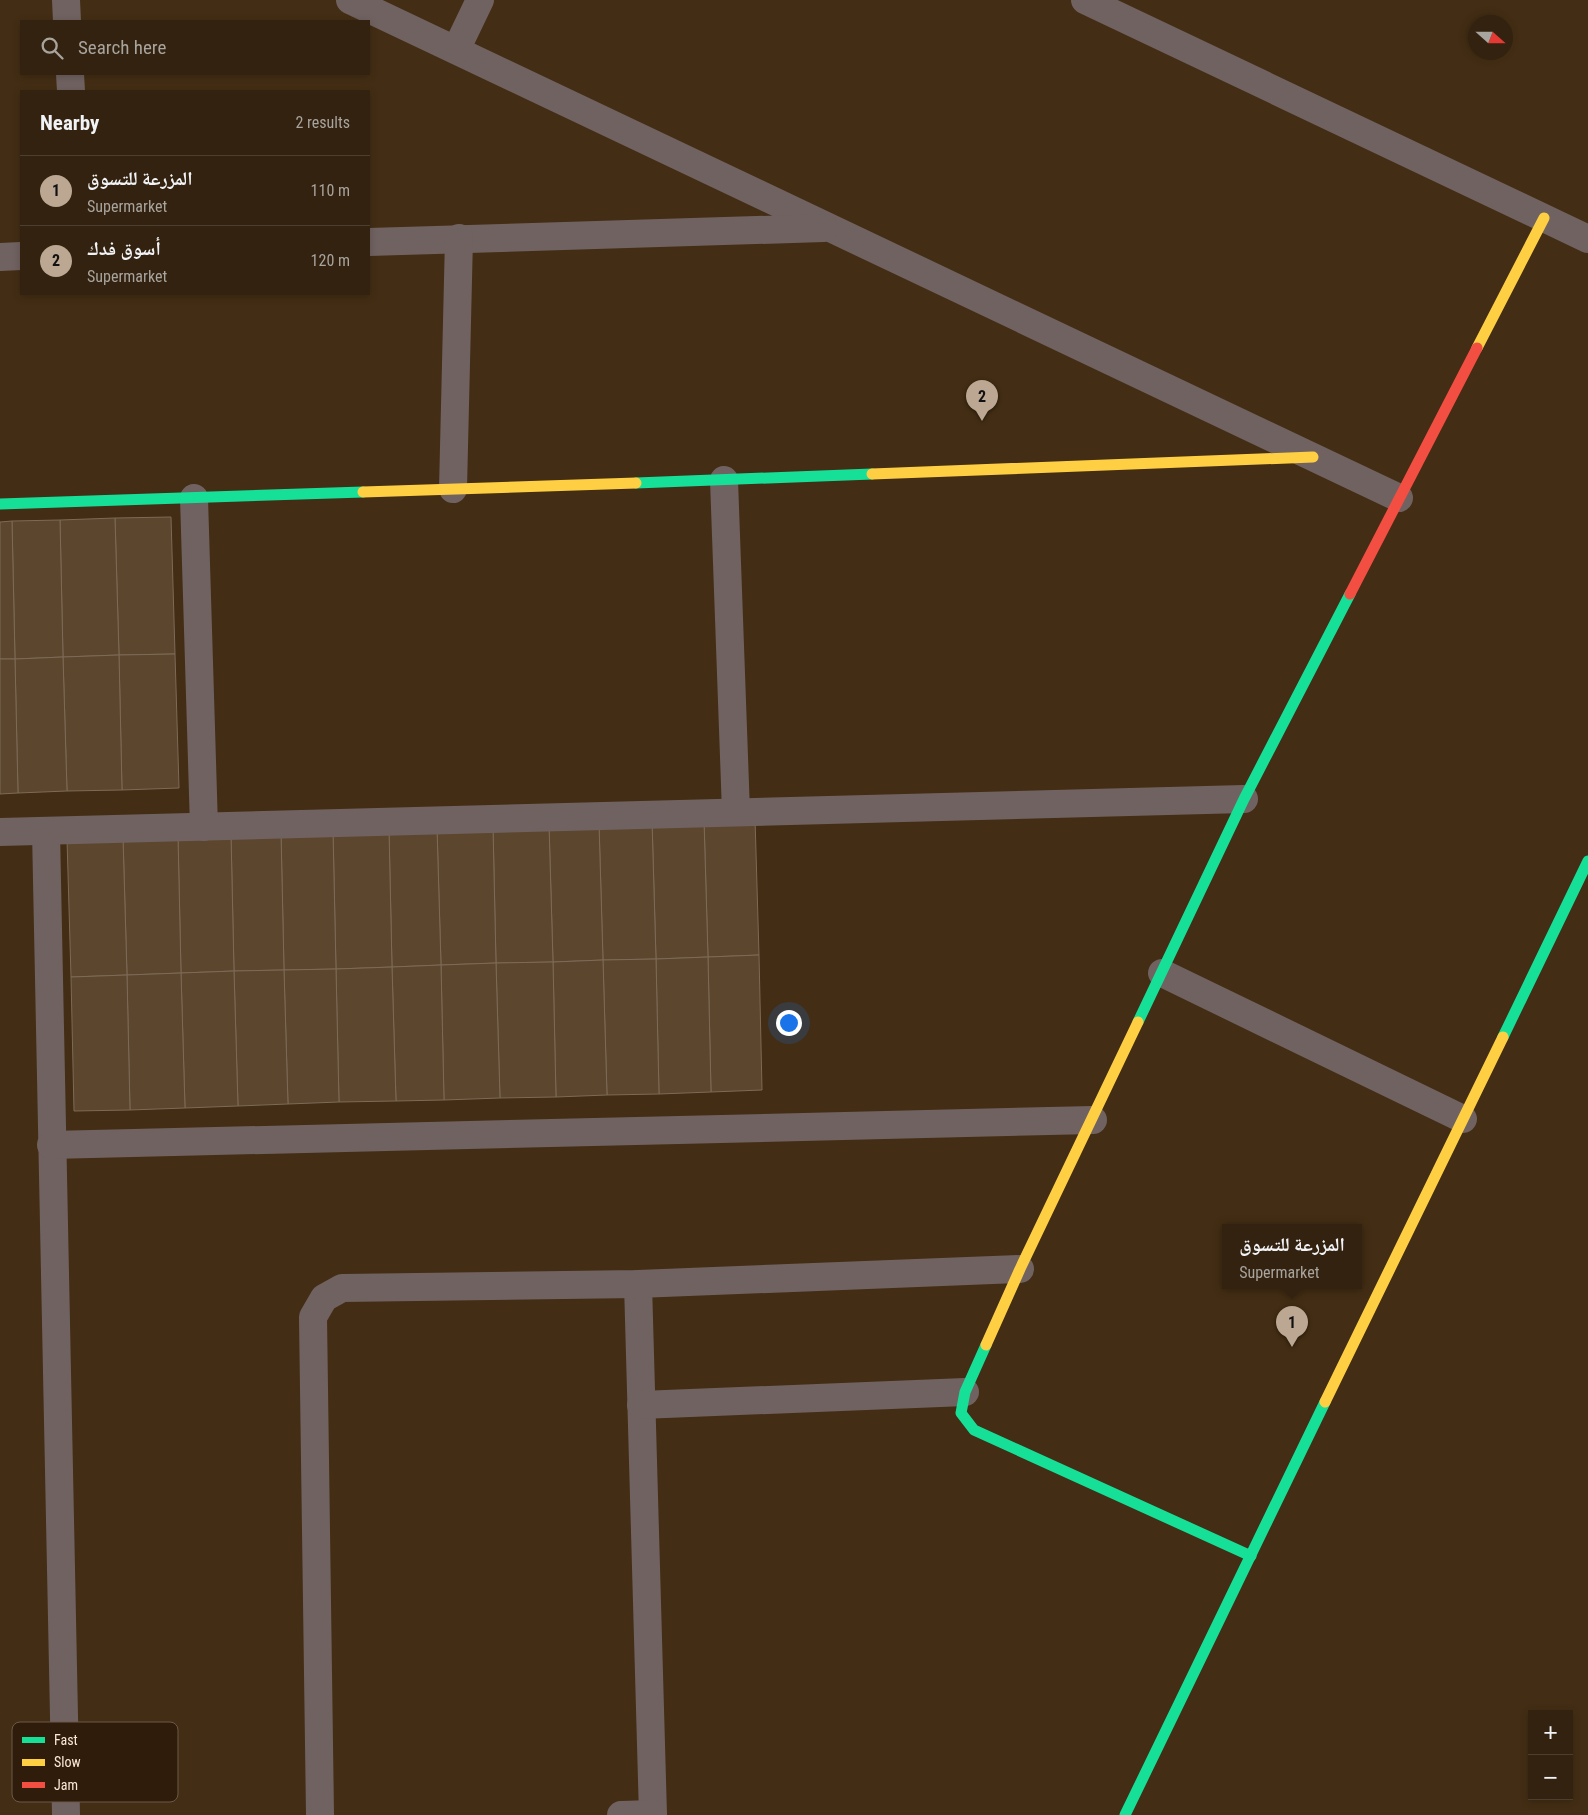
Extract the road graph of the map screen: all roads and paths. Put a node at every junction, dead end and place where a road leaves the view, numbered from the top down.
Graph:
1 (66, 0) edge
2 (350, 0) edge
3 (480, 0) edge
4 (1085, 0) edge
5 (67, 20) edge
6 (456, 50) junction
7 (70, 75) edge
8 (71, 90) edge
9 (1544, 218) junction
10 (831, 228) junction
11 (459, 238) junction
12 (1588, 239) edge
13 (370, 242) edge
14 (20, 256) edge
15 (0, 257) edge
16 (1313, 457) junction
17 (724, 480) junction
18 (453, 489) junction
19 (194, 498) junction
20 (1399, 498) junction
21 (0, 504) edge
22 (1244, 799) junction
23 (736, 812) junction
24 (204, 826) junction
25 (46, 831) junction
26 (0, 832) edge
27 (1588, 861) edge
28 (1162, 973) junction
29 (1463, 1119) junction
30 (1093, 1120) junction
31 (51, 1144) junction
32 (1020, 1269) junction
33 (638, 1284) junction
34 (965, 1392) junction
35 (641, 1405) junction
36 (1251, 1556) junction
37 (64, 1722) edge
38 (66, 1802) edge
39 (653, 1814) edge
40 (66, 1815) edge
41 (320, 1815) edge
42 (621, 1815) edge
43 (1125, 1815) edge

1 - 5 street
2 - 6 street
3 - 6 street
4 - 9 street
6 - 10 street
7 - 8 street
9 - 12 street
9 - 20 street
10 - 11 street
10 - 16 street
11 - 13 street
11 - 18 street
14 - 15 street
16 - 17 street
16 - 20 street
17 - 18 street
17 - 23 street
18 - 19 street
19 - 21 street
19 - 24 street
20 - 22 street
22 - 23 street
22 - 28 street
23 - 24 street
24 - 25 street
25 - 26 street
25 - 31 street
27 - 29 street
28 - 29 street
28 - 30 street
29 - 36 street
30 - 31 street
30 - 32 street
31 - 37 street
32 - 33 street
32 - 34 street
33 - 35 street
33 - 41 street
34 - 35 street
34 - 36 street
35 - 39 street
36 - 43 street
38 - 40 street
39 - 42 street

